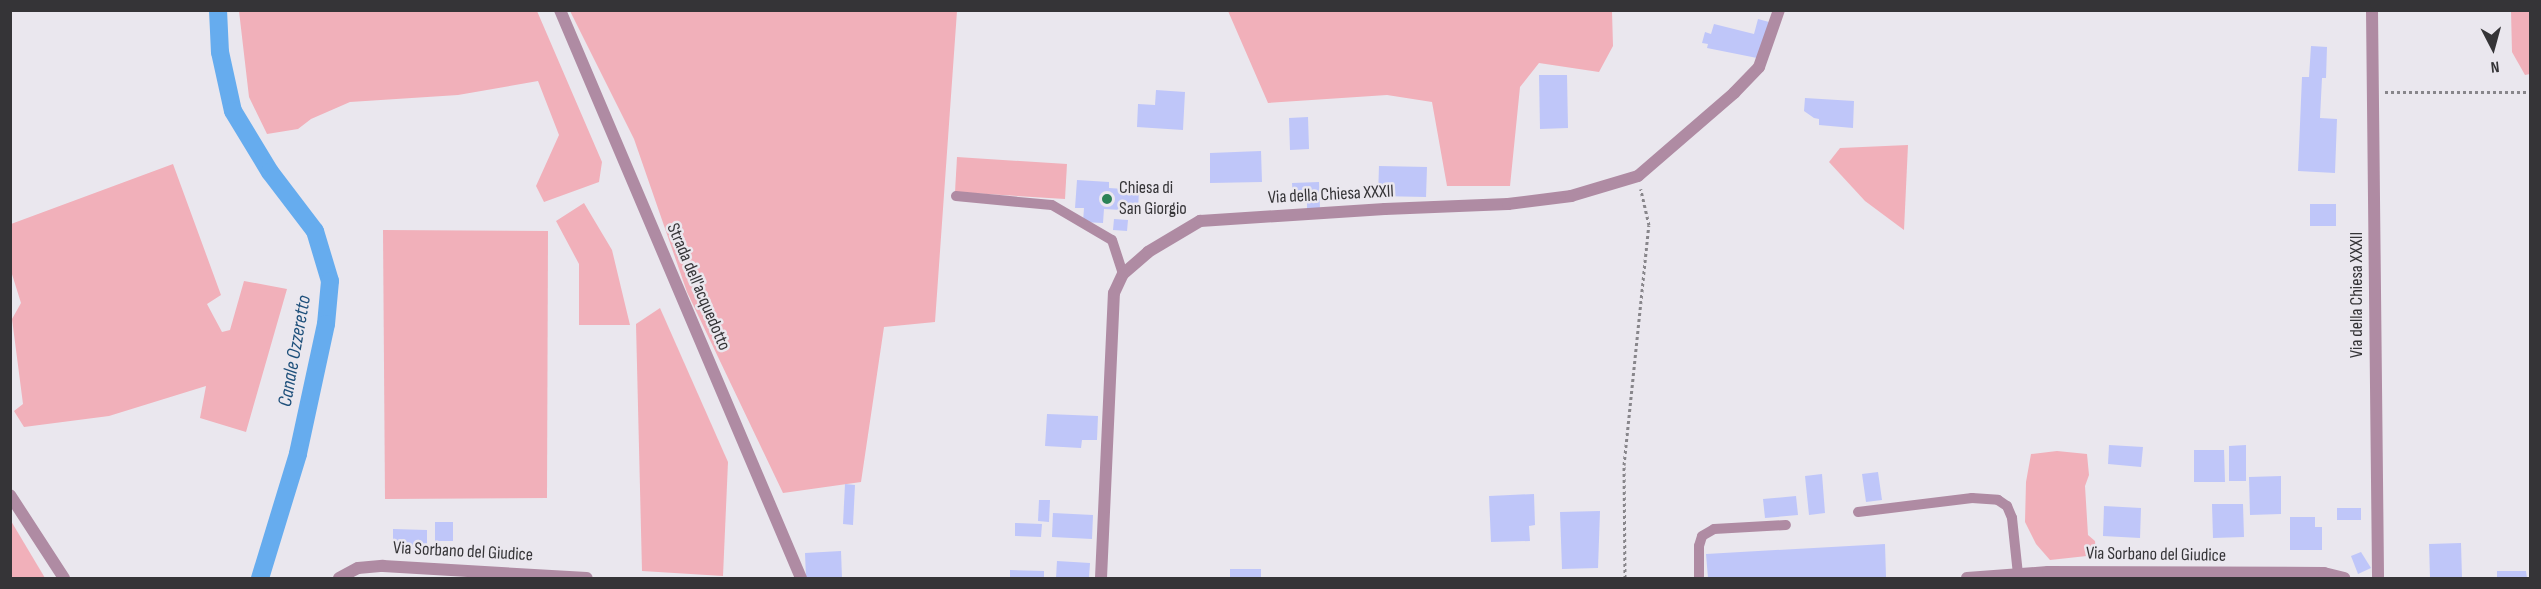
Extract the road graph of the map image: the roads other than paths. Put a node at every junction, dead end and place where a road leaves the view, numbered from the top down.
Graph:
1 (560, 10) edge
2 (1779, 10) edge
3 (2372, 10) edge
4 (956, 196) dead end
5 (1123, 274) junction
6 (10, 495) edge
7 (1858, 512) dead end
8 (1786, 525) dead end
9 (2018, 574) junction
10 (64, 579) edge
11 (339, 579) edge
12 (587, 579) edge
13 (801, 579) edge
14 (1101, 579) edge
15 (1699, 579) edge
16 (1967, 579) edge
17 (2344, 579) edge
18 (2378, 579) edge

1 - 13 street, Strada dell'acquedotto
2 - 5 street, Via della Chiesa XXXII
3 - 18 street, Via della Chiesa XXXII
4 - 5 lane
5 - 14 street
6 - 10 street
7 - 9 lane
8 - 15 lane
9 - 16 street, Via Sorbano del Giudice
9 - 17 street, Via Sorbano del Giudice
11 - 12 street, Via Sorbano del Giudice

